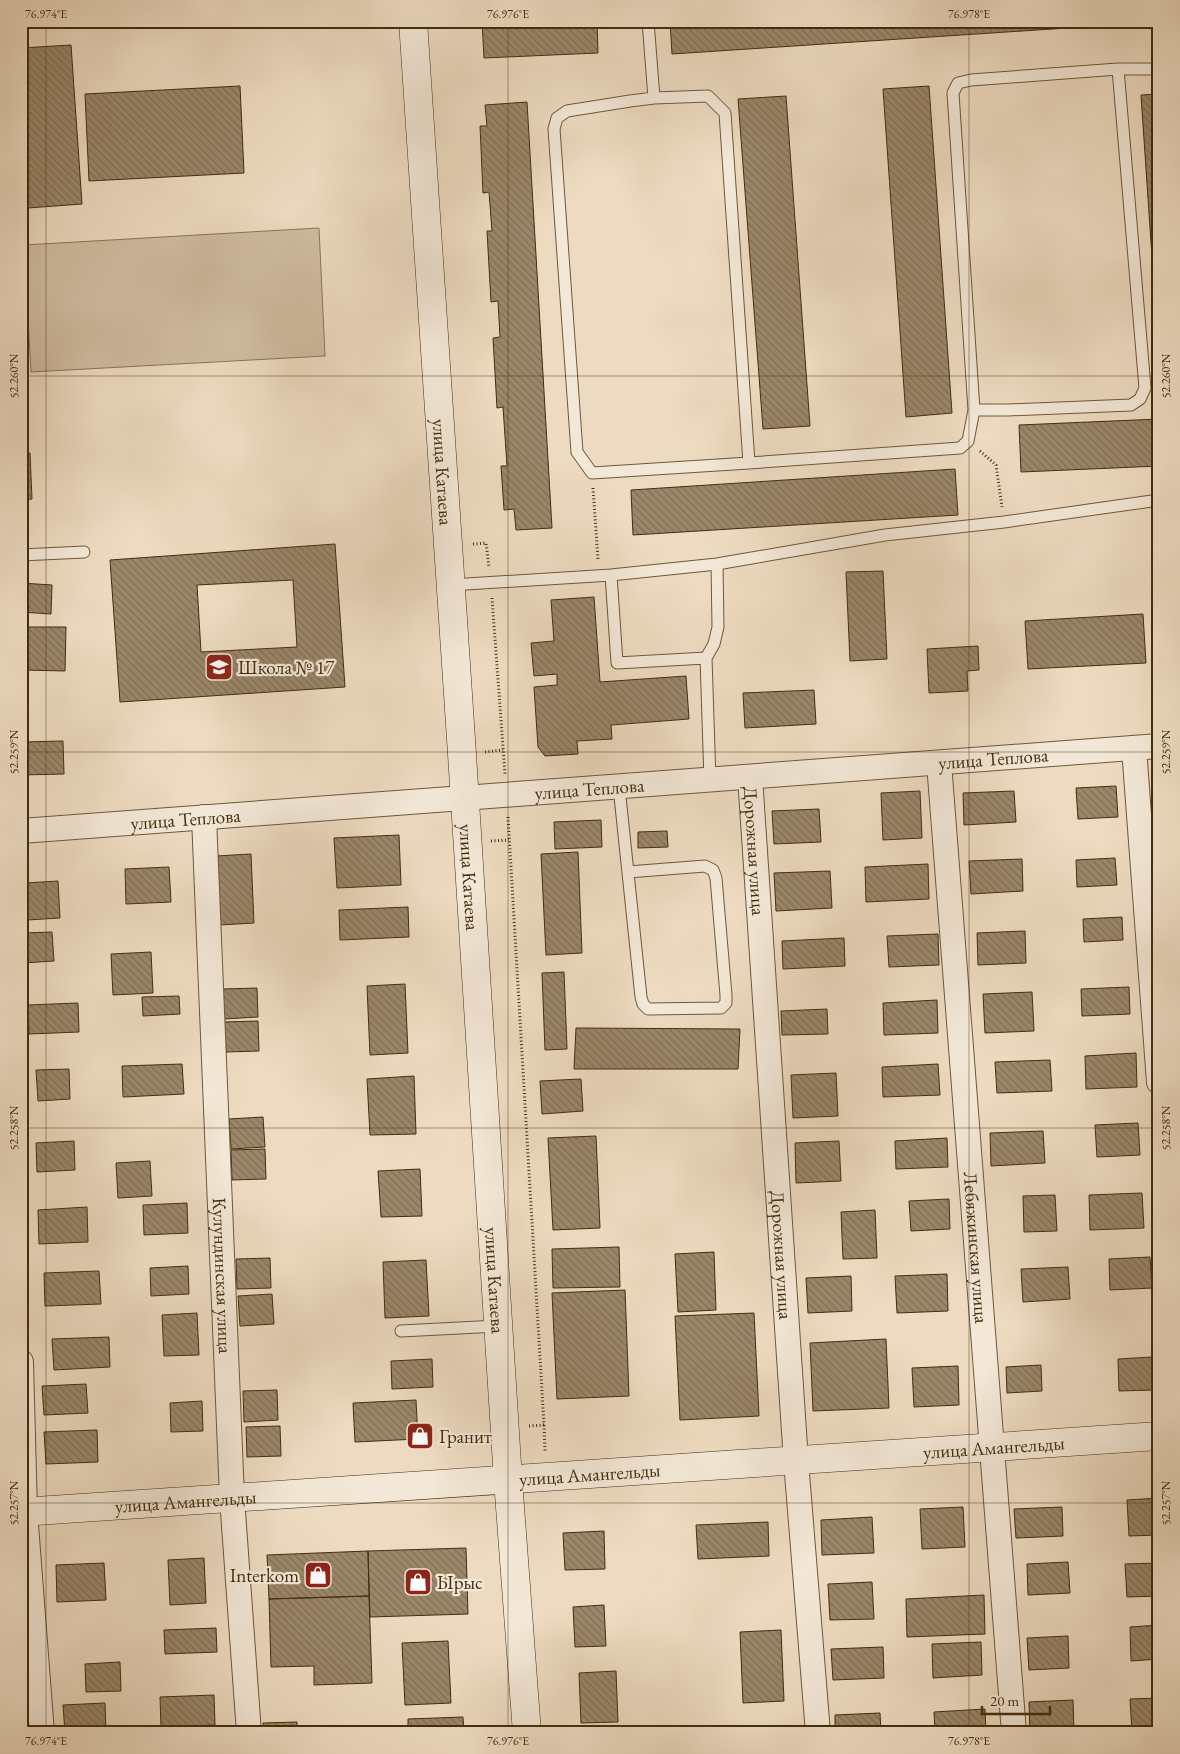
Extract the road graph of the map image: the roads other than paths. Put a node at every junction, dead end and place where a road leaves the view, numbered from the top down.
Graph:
1 (413, 21) edge
2 (648, 21) edge
3 (1118, 69) junction
4 (1159, 69) edge
5 (654, 98) junction
6 (974, 410) junction
7 (749, 462) junction
8 (1159, 500) edge
9 (84, 552) dead end
10 (21, 555) edge
11 (717, 564) junction
12 (605, 576) junction
13 (450, 585) junction
14 (706, 658) junction
15 (1159, 746) edge
16 (1134, 748) junction
17 (939, 762) junction
18 (750, 777) junction
19 (710, 780) junction
20 (619, 787) junction
21 (465, 798) junction
22 (204, 817) junction
23 (21, 831) edge
24 (628, 872) junction
25 (1159, 1082) edge
26 (498, 1326) junction
27 (401, 1331) dead end
28 (21, 1362) edge
29 (1159, 1436) edge
30 (991, 1448) junction
31 (796, 1461) junction
32 (508, 1480) junction
33 (232, 1498) junction
34 (23, 1512) edge
35 (42, 1733) edge
36 (249, 1733) edge
37 (527, 1733) edge
38 (818, 1733) edge
39 (1014, 1733) edge

1 - 13 street, улица Катаева
2 - 5 lane
3 - 4 lane
3 - 6 lane
3 - 6 lane
5 - 7 lane
5 - 7 lane
6 - 7 lane
8 - 11 lane
9 - 10 lane
11 - 12 lane
11 - 14 lane
12 - 13 lane
12 - 14 lane
13 - 21 street, улица Катаева
14 - 19 lane
15 - 16 street, улица Теплова
16 - 17 street, улица Теплова
16 - 25 street
17 - 18 street, улица Теплова
17 - 30 street, Лебяжинская улица
18 - 19 street, улица Теплова
18 - 31 street, Дорожная улица
19 - 20 street, улица Теплова
20 - 21 street, улица Теплова
20 - 24 lane
21 - 22 street, улица Теплова
21 - 26 street, улица Катаева
22 - 23 street, улица Теплова
22 - 33 street, Кулундинская улица
24 - 24 lane
26 - 27 lane
26 - 32 street, улица Катаева
28 - 34 street
29 - 30 street, улица Амангельды
30 - 31 street, улица Амангельды
30 - 39 street, Лебяжинская улица
31 - 32 street, улица Амангельды
31 - 38 street, Дорожная улица
32 - 33 street, улица Амангельды
32 - 37 street, улица Катаева
33 - 34 street, улица Амангельды
33 - 36 street, Кулундинская улица
34 - 35 street

